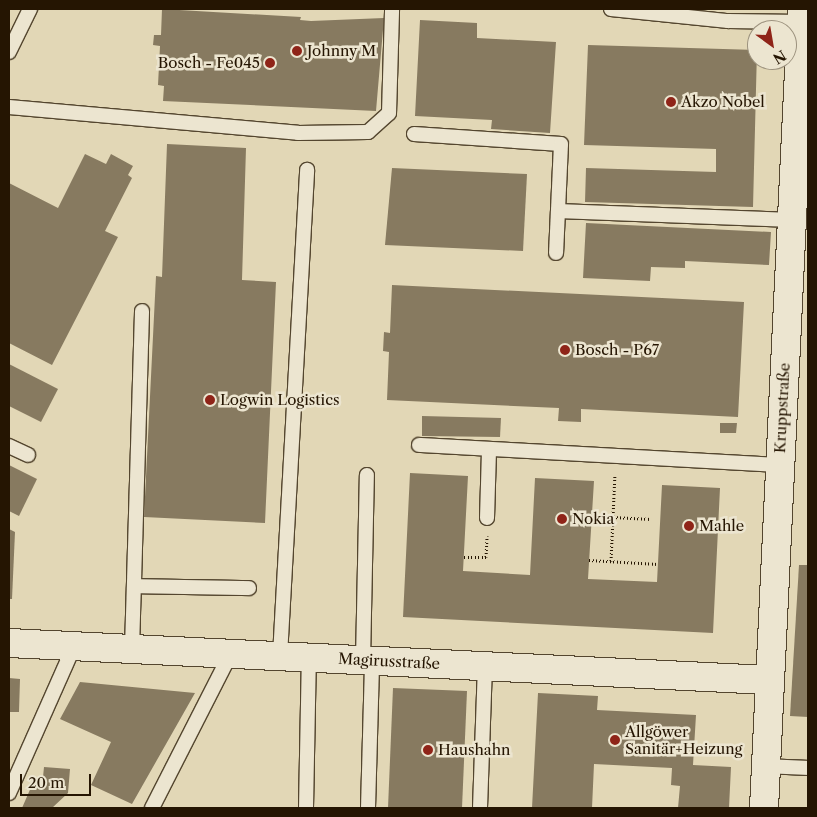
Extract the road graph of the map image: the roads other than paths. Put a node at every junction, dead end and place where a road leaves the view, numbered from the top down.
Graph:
1 (30, 9) edge
2 (392, 9) edge
3 (611, 9) edge
4 (802, 15) edge
5 (9, 52) edge
6 (9, 107) edge
7 (414, 134) dead end
8 (802, 156) edge
9 (307, 170) dead end
10 (558, 212) junction
11 (792, 220) junction
12 (556, 253) dead end
13 (142, 311) dead end
14 (419, 445) dead end
15 (9, 446) edge
16 (489, 449) junction
17 (28, 455) dead end
18 (780, 465) junction
19 (367, 475) dead end
20 (487, 518) road end
21 (134, 586) junction
22 (249, 588) dead end
23 (9, 642) edge
24 (74, 646) junction
25 (132, 648) junction
26 (231, 653) junction
27 (280, 656) junction
28 (309, 657) junction
29 (367, 660) junction
30 (485, 666) junction
31 (769, 680) junction
32 (765, 766) junction
33 (808, 768) edge
34 (9, 793) edge
35 (152, 808) edge
36 (306, 808) edge
37 (368, 808) edge
38 (480, 808) edge
39 (764, 808) edge

1 - 5 lane
2 - 6 lane
3 - 4 lane
4 - 8 street, Kruppstraße
7 - 10 lane
8 - 11 street, Kruppstraße
9 - 27 lane
10 - 11 lane
10 - 12 lane
11 - 18 street, Kruppstraße
13 - 21 lane
14 - 16 lane
15 - 17 lane
16 - 18 lane
16 - 20 lane
18 - 31 street, Kruppstraße
19 - 29 lane
21 - 22 lane
21 - 25 lane
23 - 24 street, Magirusstraße
24 - 25 street, Magirusstraße
24 - 34 lane
25 - 26 street, Magirusstraße
26 - 27 street, Magirusstraße
26 - 35 lane
27 - 28 street, Magirusstraße
28 - 29 street, Magirusstraße
28 - 36 lane
29 - 30 street, Magirusstraße
29 - 37 lane
30 - 31 street, Magirusstraße
30 - 38 lane
31 - 32 street, Kruppstraße
32 - 33 lane
32 - 39 street, Kruppstraße

